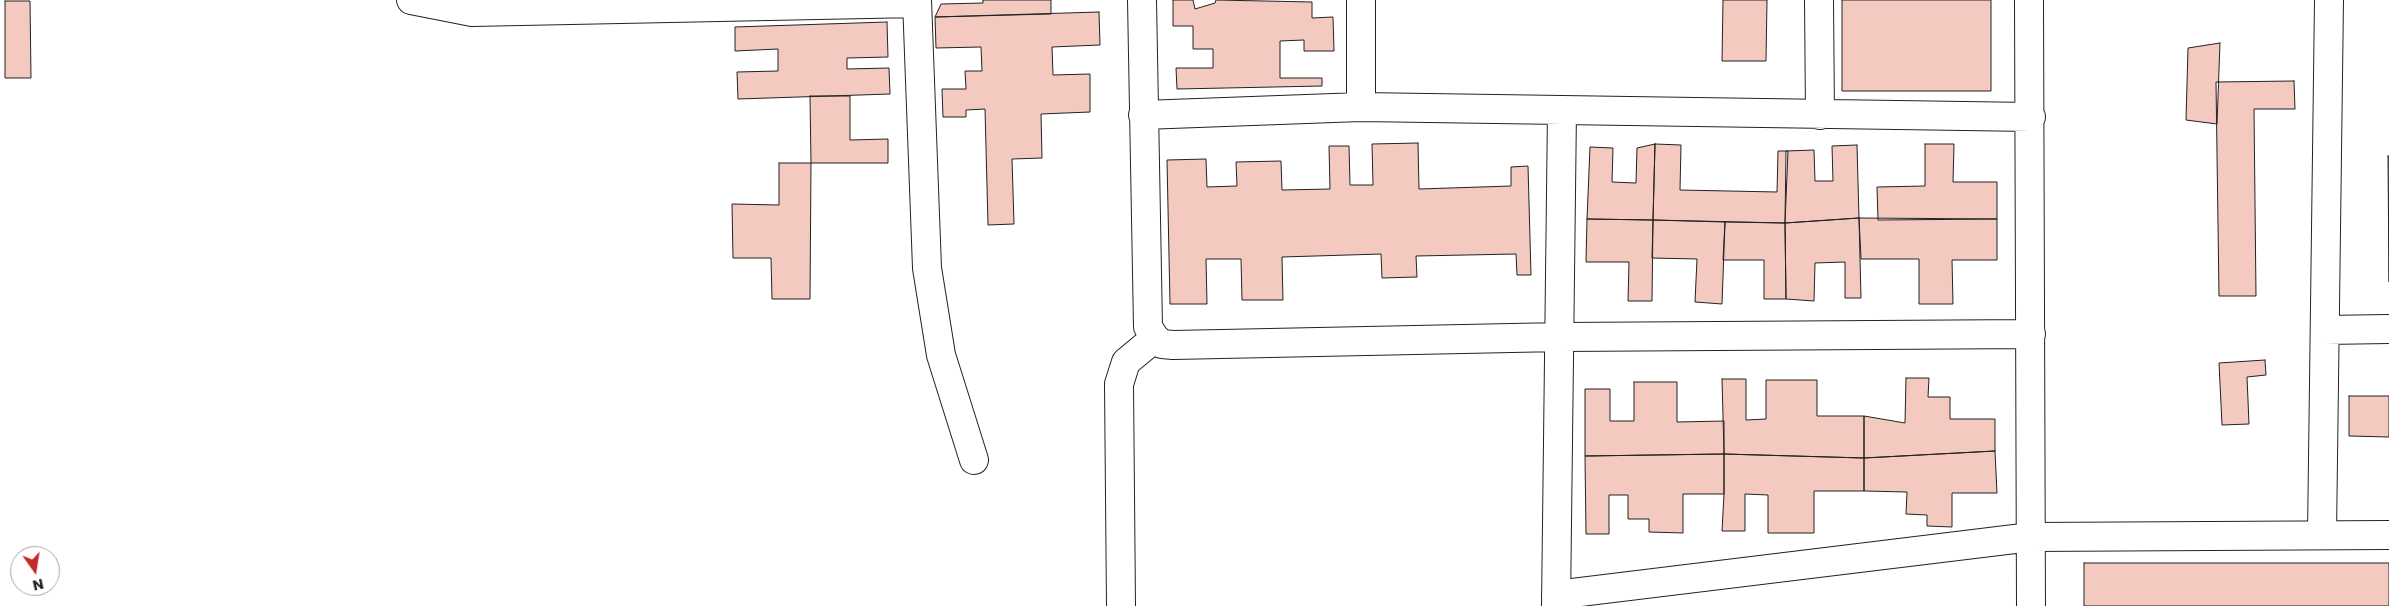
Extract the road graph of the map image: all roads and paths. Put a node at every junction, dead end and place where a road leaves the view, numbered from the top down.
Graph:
1 (411, 0) edge
2 (1142, 0) edge
3 (1361, 0) edge
4 (1819, 0) edge
5 (2029, 0) edge
6 (2329, 0) edge
7 (917, 1) edge
8 (518, 6) edge
9 (1361, 107) junction
10 (1562, 110) junction
11 (1143, 115) junction
12 (1820, 115) junction
13 (2031, 117) junction
14 (2389, 329) edge
15 (2325, 330) junction
16 (2031, 334) junction
17 (1560, 337) junction
18 (1155, 338) junction
19 (974, 460) dead end
20 (2322, 535) junction
21 (2389, 535) edge
22 (2031, 537) junction
23 (1556, 600) edge
24 (1120, 606) edge
25 (2031, 606) edge

1 - 8 street
2 - 11 street
3 - 9 street
4 - 12 street
5 - 13 street
6 - 15 street
7 - 8 street
7 - 19 street
9 - 10 street
9 - 11 street
10 - 12 street
10 - 17 street
11 - 18 street
12 - 13 street
13 - 16 street
14 - 15 street
15 - 20 street
16 - 17 street
16 - 22 street
17 - 18 street
17 - 23 street
18 - 24 street
20 - 21 street
20 - 22 street
22 - 23 street
22 - 25 street

